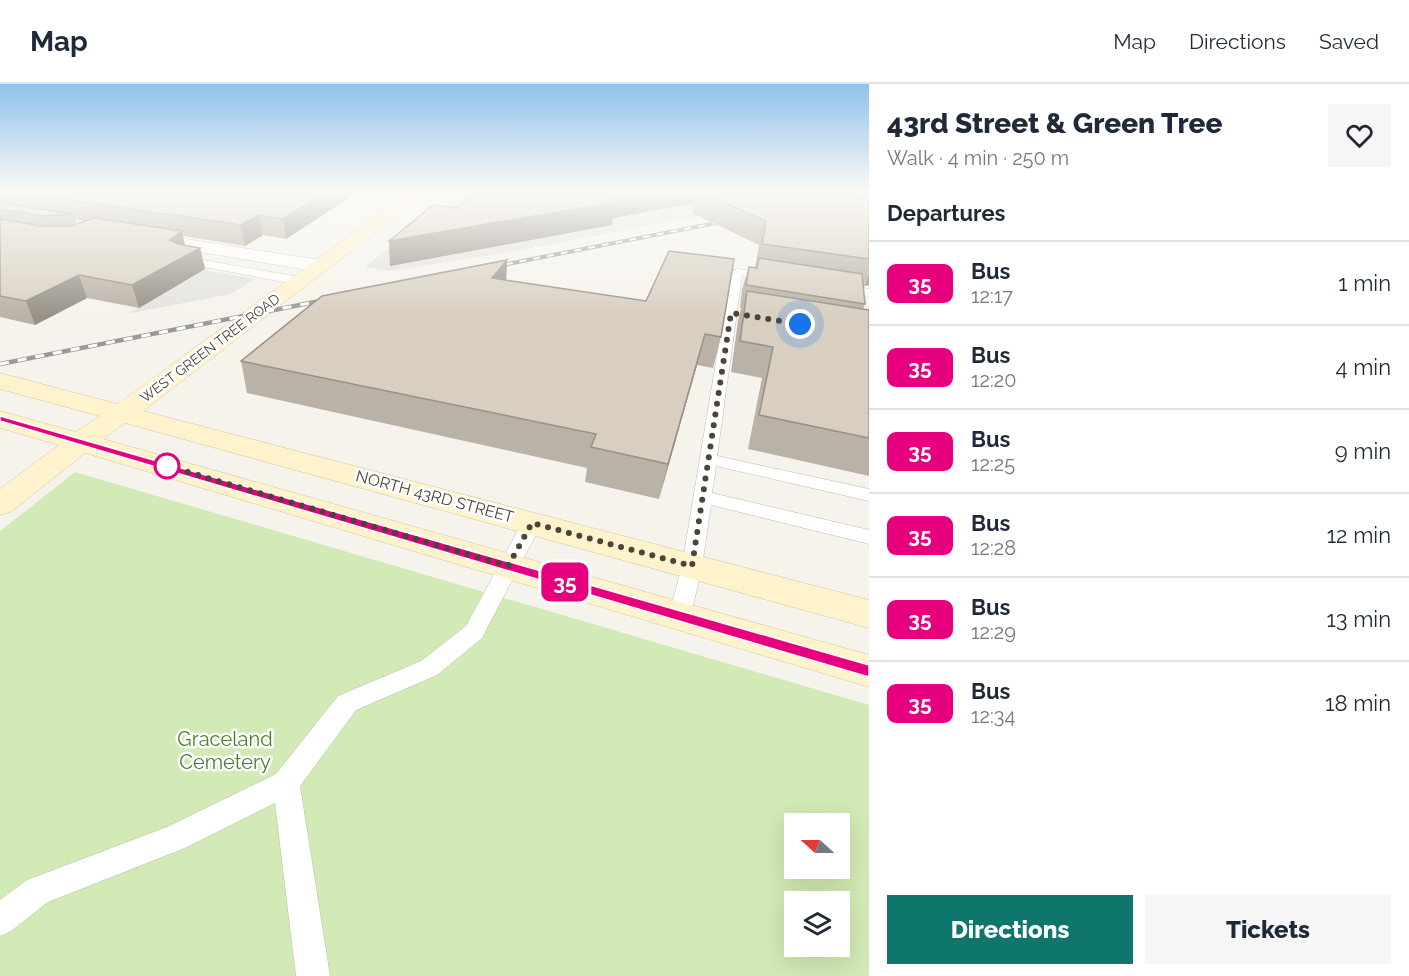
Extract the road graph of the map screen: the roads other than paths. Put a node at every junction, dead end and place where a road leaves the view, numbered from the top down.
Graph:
1 (126, 234) edge
2 (364, 234) edge
3 (205, 247) junction
4 (320, 266) junction
5 (781, 279) edge
6 (299, 281) junction
7 (825, 286) edge
8 (869, 293) edge
9 (0, 381) edge
10 (124, 412) junction
11 (0, 419) edge
12 (82, 441) junction
13 (708, 459) junction
14 (869, 495) edge
15 (703, 497) junction
16 (0, 505) edge
17 (532, 523) junction
18 (869, 537) edge
19 (508, 566) junction
20 (692, 566) junction
21 (869, 614) edge
22 (680, 615) junction
23 (869, 671) edge
24 (286, 783) junction
25 (0, 920) edge
26 (313, 976) edge

1 - 3 street
2 - 4 main road, WEST GREEN TREE ROAD
3 - 4 street
3 - 6 lane
4 - 6 main road, WEST GREEN TREE ROAD
5 - 13 lane
6 - 10 main road, WEST GREEN TREE ROAD
7 - 8 lane
9 - 10 main road, NORTH 43RD STREET
10 - 12 main road, WEST GREEN TREE ROAD
10 - 17 main road, NORTH 43RD STREET
11 - 12 main road
12 - 16 main road, WEST GREEN TREE ROAD
12 - 19 main road
13 - 14 lane
13 - 15 lane
15 - 18 lane
15 - 20 lane
17 - 19 lane
17 - 20 main road, NORTH 43RD STREET
19 - 22 main road
19 - 24 lane
20 - 21 main road, NORTH 43RD STREET
20 - 22 lane
22 - 23 main road
24 - 25 lane
24 - 26 lane

